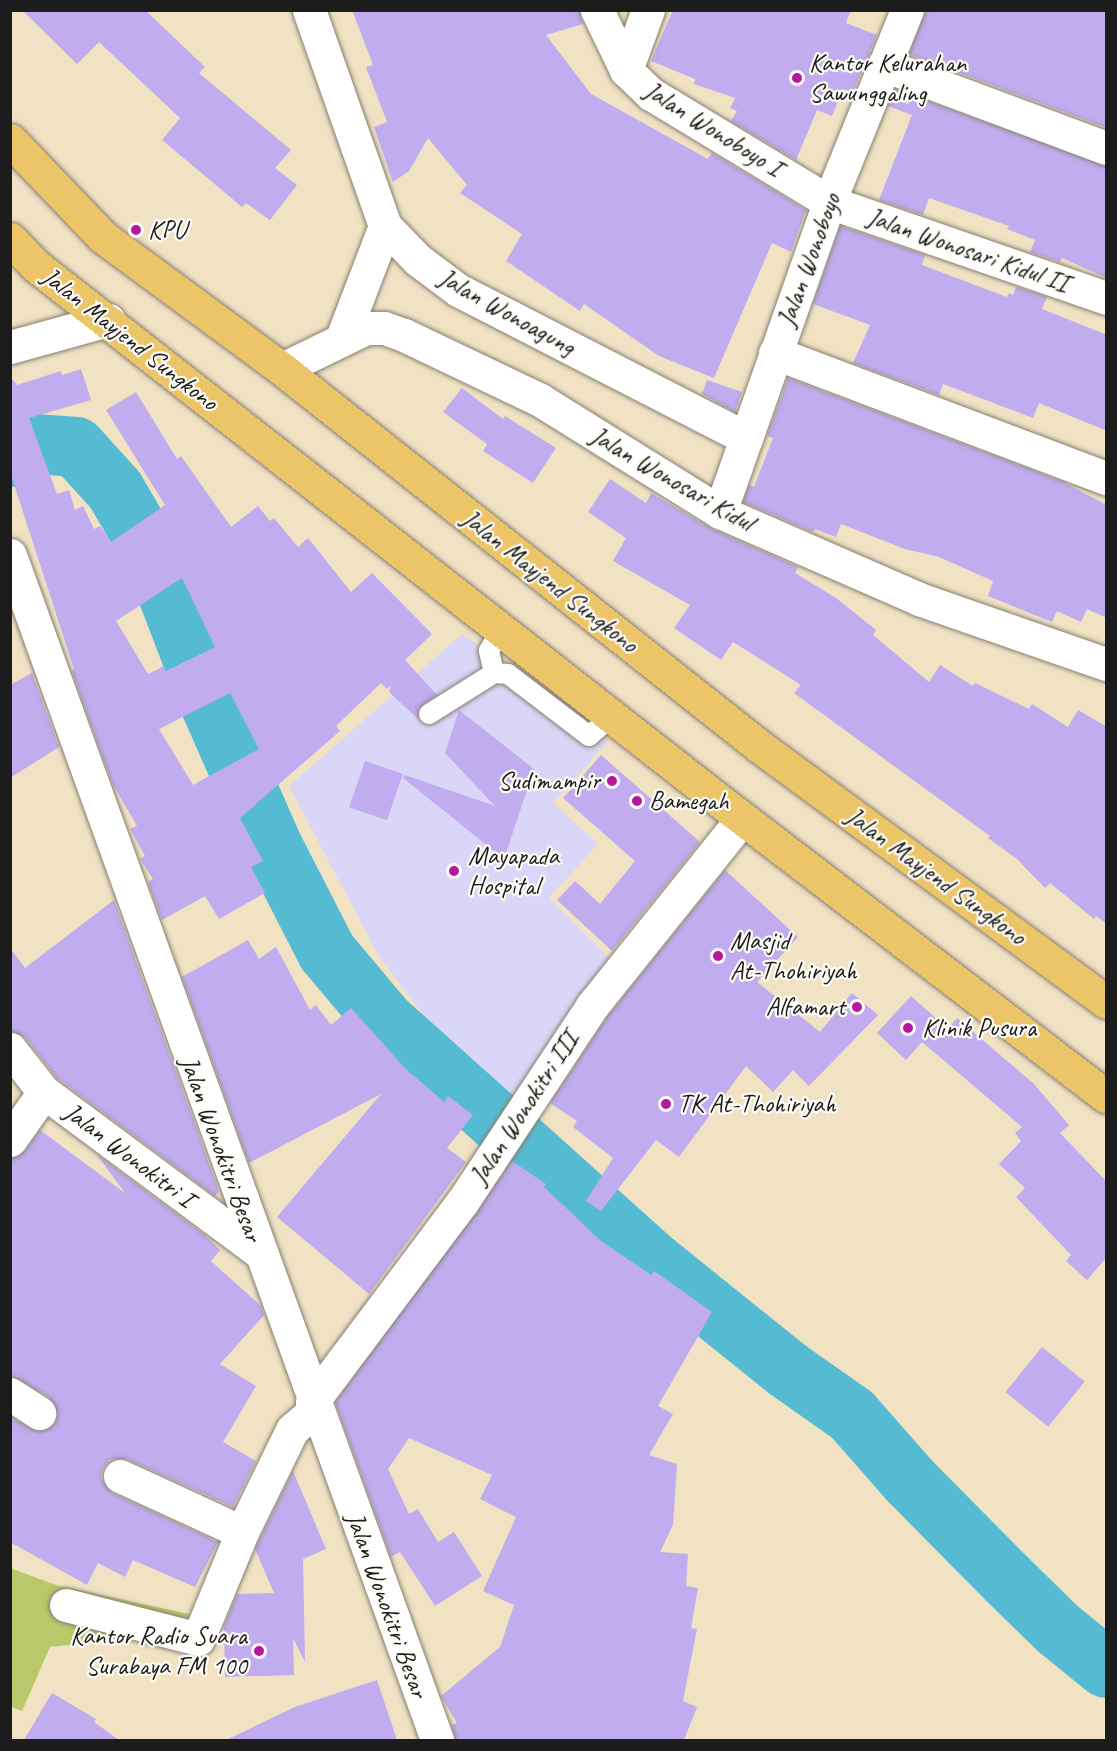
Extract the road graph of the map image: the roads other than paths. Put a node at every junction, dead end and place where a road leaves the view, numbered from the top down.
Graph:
1 (309, 10) edge
2 (597, 10) edge
3 (648, 10) edge
4 (907, 10) edge
5 (884, 65) junction
6 (626, 70) junction
7 (10, 140) edge
8 (1107, 148) edge
9 (829, 201) junction
10 (385, 226) junction
11 (10, 239) edge
12 (1107, 298) edge
13 (108, 320) junction
14 (342, 338) junction
15 (10, 347) edge
16 (775, 353) junction
17 (282, 369) junction
18 (746, 438) junction
19 (1107, 478) edge
20 (720, 512) junction
21 (10, 555) edge
22 (501, 629) junction
23 (536, 657) junction
24 (1107, 664) edge
25 (501, 674) junction
26 (429, 714) dead end
27 (612, 716) junction
28 (742, 819) junction
29 (1107, 1002) edge
30 (10, 1049) edge
31 (44, 1092) junction
32 (1107, 1096) edge
33 (10, 1140) edge
34 (258, 1251) junction
35 (10, 1395) edge
36 (314, 1406) junction
37 (39, 1413) dead end
38 (120, 1476) dead end
39 (242, 1532) junction
40 (66, 1605) dead end
41 (437, 1740) edge

1 - 10 street, Jalan Wonoagung
2 - 6 street, Jalan Wonoboyo I
3 - 6 street
4 - 5 street, Jalan Wonoboyo
5 - 8 street
5 - 9 street, Jalan Wonoboyo
6 - 9 street, Jalan Wonoboyo I
7 - 17 main road, Jalan Mayjend Sungkono
9 - 12 street, Jalan Wonosari Kidul II
9 - 16 street, Jalan Wonoboyo
10 - 14 street
10 - 18 street, Jalan Wonoagung
11 - 13 main road, Jalan Mayjend Sungkono
13 - 15 street
13 - 22 main road, Jalan Mayjend Sungkono
14 - 17 street, Jalan Wonosari Kidul
14 - 20 street, Jalan Wonosari Kidul
16 - 18 street, Jalan Wonoboyo
16 - 19 street
17 - 29 main road, Jalan Mayjend Sungkono
18 - 20 street, Jalan Wonoboyo
20 - 24 street, Jalan Wonosari Kidul
21 - 34 street, Jalan Wonokitri Besar
22 - 23 main road, Jalan Mayjend Sungkono
22 - 25 lane
23 - 25 lane
23 - 27 main road, Jalan Mayjend Sungkono
25 - 26 lane
25 - 27 lane
27 - 28 main road, Jalan Mayjend Sungkono
28 - 32 main road, Jalan Mayjend Sungkono
28 - 36 street, Jalan Wonokitri III
30 - 31 street, Jalan Wonokitri I
31 - 33 street
31 - 34 street, Jalan Wonokitri I
34 - 36 street, Jalan Wonokitri Besar
35 - 37 street
36 - 39 street, Jalan Wonokitri III
36 - 41 street, Jalan Wonokitri Besar
38 - 39 street
39 - 40 street, Jalan Wonokitri III

